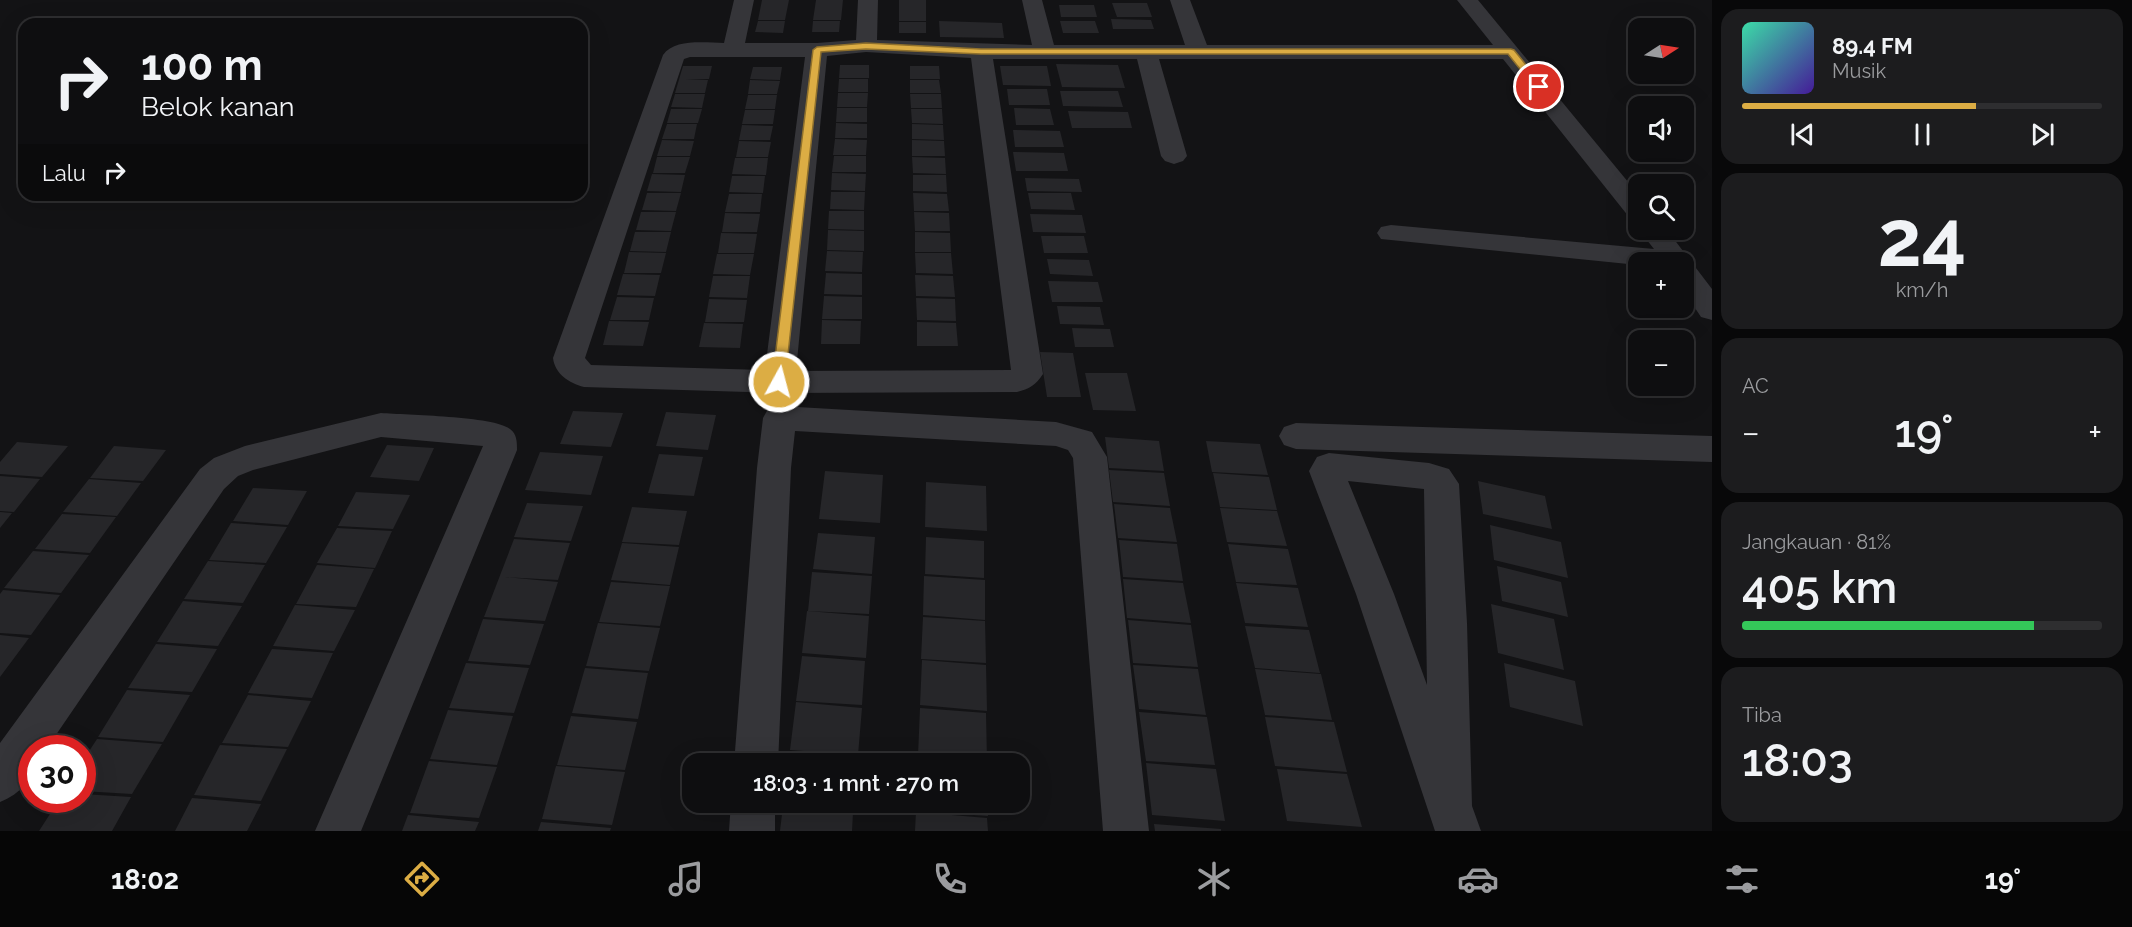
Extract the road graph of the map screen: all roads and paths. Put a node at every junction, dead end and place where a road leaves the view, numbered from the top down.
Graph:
1 (744, 0) edge
2 (868, 0) edge
3 (1032, 0) edge
4 (1180, 0) edge
5 (1467, 0) edge
6 (866, 46) junction
7 (733, 50) junction
8 (817, 50) junction
9 (1044, 51) junction
10 (1198, 51) junction
11 (981, 52) junction
12 (1146, 52) junction
13 (1511, 52) junction
14 (1174, 156) dead end
15 (1628, 198) edge
16 (1391, 233) dead end
17 (1661, 240) edge
18 (1670, 252) edge
19 (1628, 258) edge
20 (1694, 284) edge
21 (1712, 310) edge
22 (779, 382) junction
23 (1296, 436) dead end
24 (1712, 449) edge
25 (757, 753) edge
26 (0, 780) edge
27 (753, 813) edge
28 (1454, 818) edge
29 (338, 831) edge
30 (752, 831) edge
31 (1126, 831) edge

1 - 7 street
2 - 6 street
3 - 9 street
4 - 10 street
5 - 13 street
6 - 8 street
6 - 11 street
7 - 8 street
7 - 22 street
8 - 22 street
9 - 11 street
9 - 12 street
10 - 12 street
10 - 13 street
11 - 22 street
12 - 14 street
13 - 15 street
16 - 19 street
17 - 18 street
20 - 21 street
23 - 24 street
25 - 31 street
26 - 29 street
27 - 30 street
28 - 28 street

